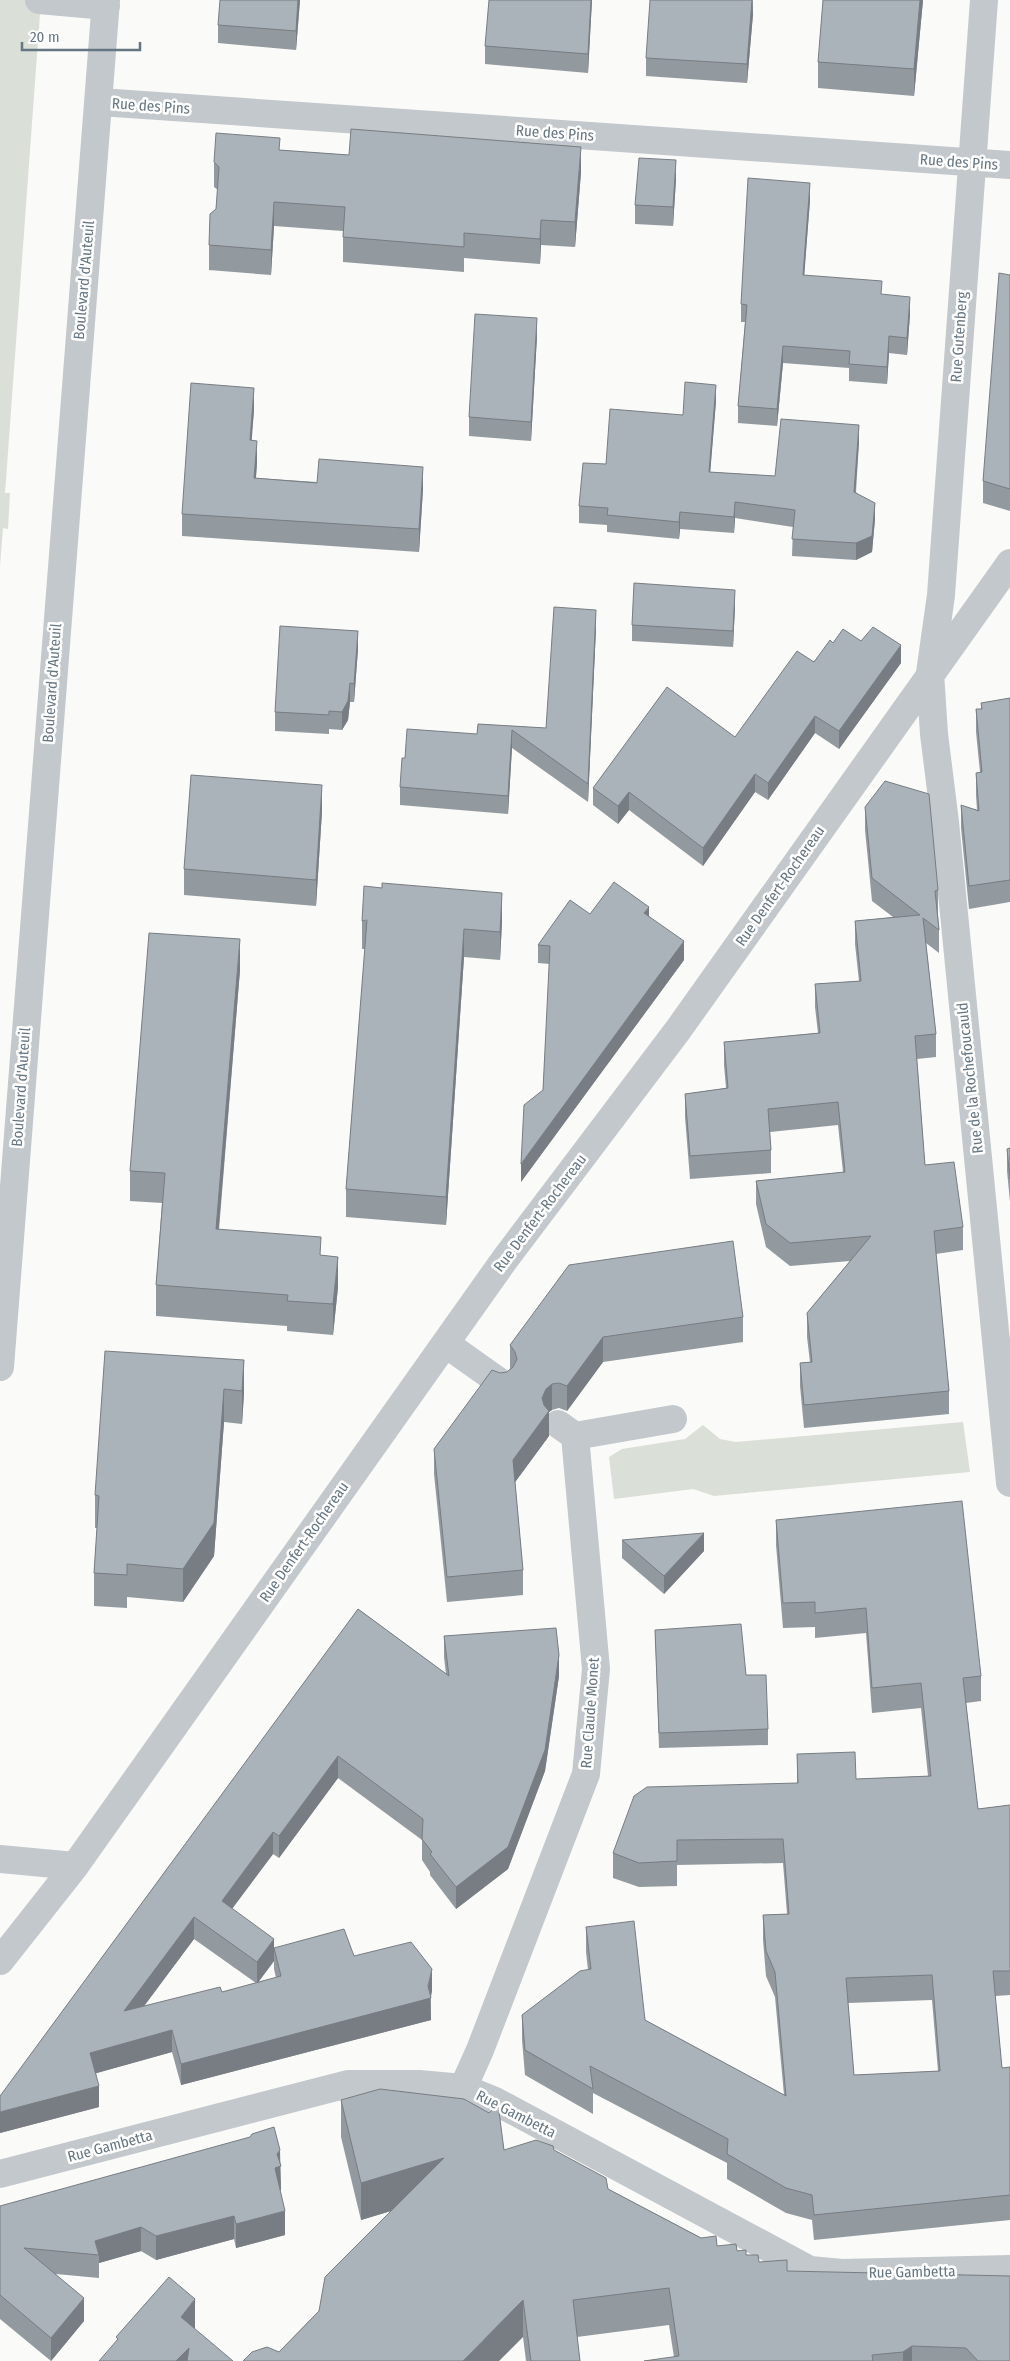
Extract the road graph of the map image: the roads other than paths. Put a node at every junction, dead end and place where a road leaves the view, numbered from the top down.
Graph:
1 (39, 0) edge
2 (984, 0) edge
3 (106, 3) edge
4 (100, 102) junction
5 (972, 161) junction
6 (1010, 165) edge
7 (1010, 563) edge
8 (930, 673) junction
9 (446, 1344) junction
10 (1004, 1364) edge
11 (0, 1367) edge
12 (501, 1383) edge
13 (673, 1419) dead end
14 (1010, 1484) edge
15 (0, 1859) edge
16 (76, 1866) junction
17 (0, 1961) edge
18 (463, 2088) junction
19 (0, 2174) edge
20 (1010, 2270) edge

1 - 3 street
2 - 5 street, Rue Gutenberg
3 - 4 street, Boulevard d'Auteuil
4 - 5 street, Rue des Pins
4 - 11 street, Boulevard d'Auteuil
5 - 6 street, Rue des Pins
5 - 8 street, Rue Gutenberg
7 - 8 street, Rue Denfert-Rochereau
8 - 9 street, Rue Denfert-Rochereau
8 - 10 street, Rue de la Rochefoucauld
9 - 12 street
9 - 16 street, Rue Denfert-Rochereau
10 - 14 street, Rue de la Rochefoucauld
13 - 18 street, Rue Claude Monet
15 - 16 street
16 - 17 street, Rue Denfert-Rochereau
18 - 19 street, Rue Gambetta
18 - 20 street, Rue Gambetta

